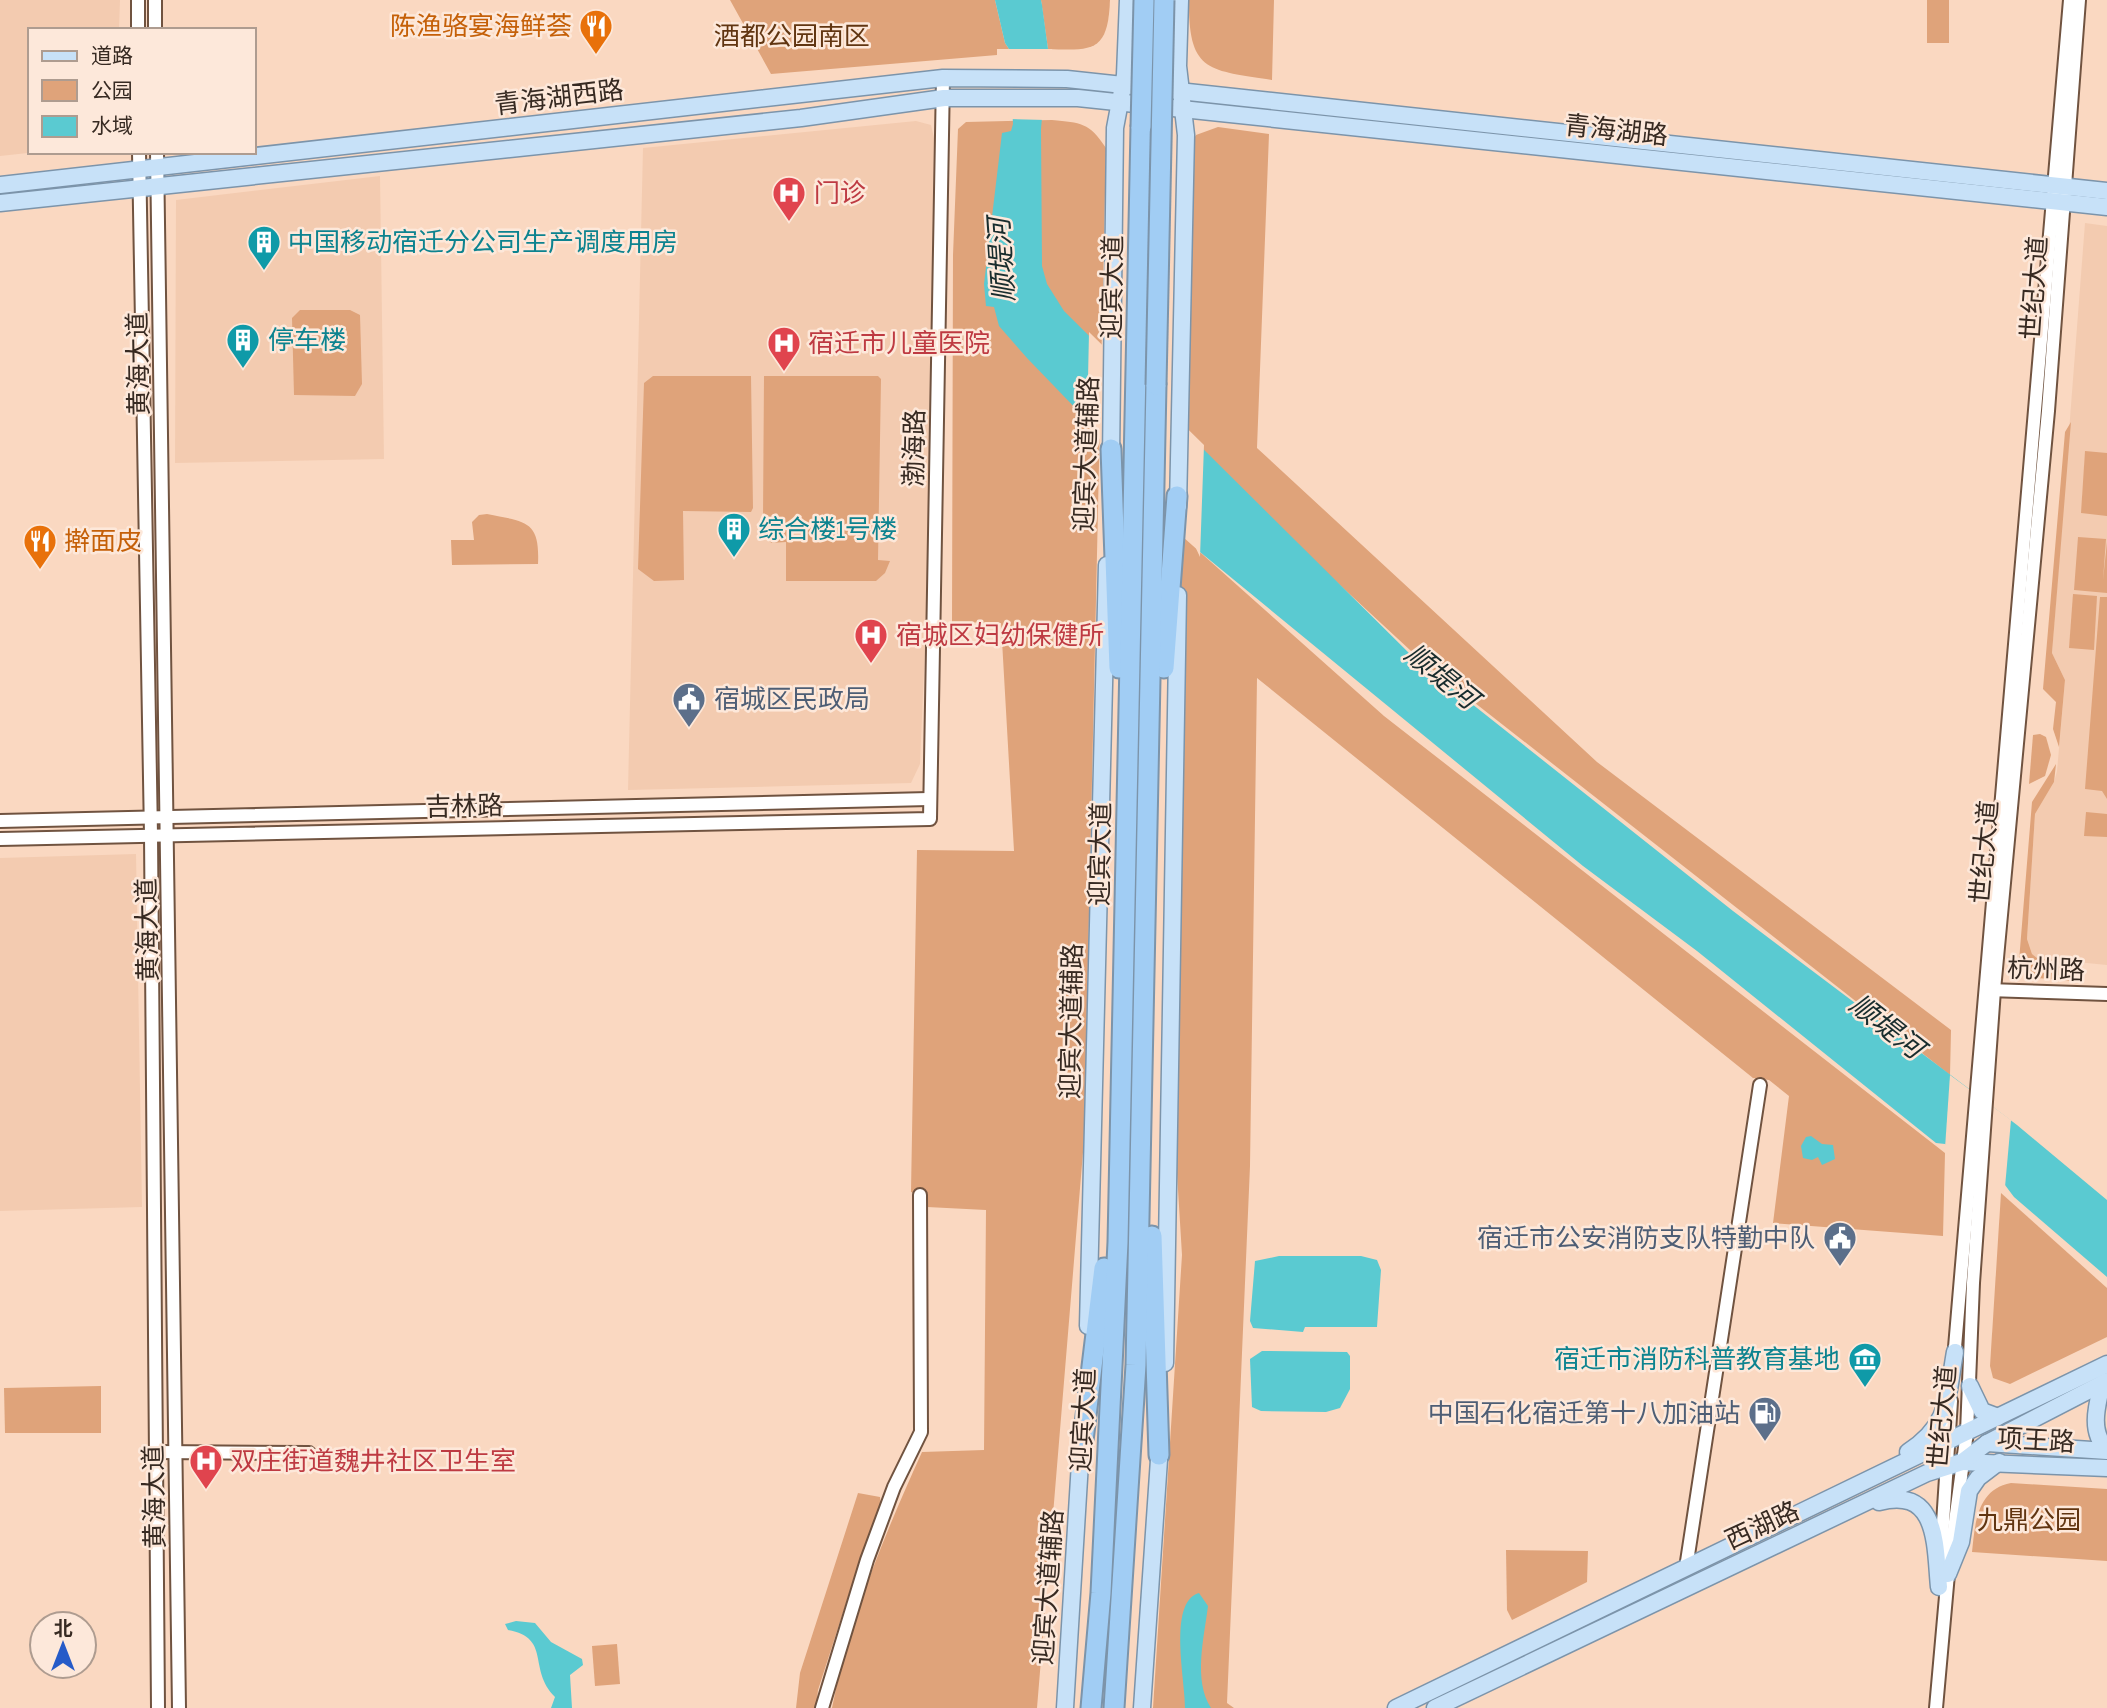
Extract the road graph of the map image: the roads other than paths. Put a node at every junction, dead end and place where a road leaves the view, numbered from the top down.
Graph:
1 (138, 0) edge
2 (155, 0) edge
3 (1128, 0) edge
4 (1144, 0) edge
5 (1164, 0) edge
6 (1180, 0) edge
7 (2070, 0) edge
8 (2079, 0) edge
9 (138, 28) edge
10 (155, 28) edge
11 (943, 78) junction
12 (1123, 85) junction
13 (1180, 91) junction
14 (944, 98) junction
15 (1120, 103) junction
16 (1181, 109) junction
17 (256, 150) edge
18 (139, 154) edge
19 (215, 154) edge
20 (157, 160) edge
21 (139, 170) junction
22 (0, 185) edge
23 (157, 188) junction
24 (140, 190) junction
25 (2107, 191) edge
26 (2059, 194) junction
27 (0, 204) edge
28 (2107, 207) edge
29 (1111, 458) junction
30 (1177, 496) joint
31 (1176, 541) junction
32 (929, 799) junction
33 (1148, 808) junction
34 (150, 818) junction
35 (169, 818) junction
36 (930, 819) joint
37 (0, 821) edge
38 (151, 835) junction
39 (169, 836) junction
40 (0, 839) edge
41 (1124, 962) junction
42 (1123, 989) junction
43 (1989, 990) junction
44 (2107, 994) edge
45 (1144, 1026) junction
46 (1760, 1085) dead end
47 (1981, 1093) junction
48 (920, 1195) dead end
49 (1955, 1352) junction
50 (2107, 1364) edge
51 (2105, 1382) edge
52 (1969, 1385) junction
53 (1998, 1417) junction
54 (1966, 1437) junction
55 (1948, 1441) junction
56 (1987, 1443) junction
57 (2107, 1450) edge
58 (156, 1452) junction
59 (176, 1452) junction
60 (309, 1453) dead end
61 (1160, 1455) junction
62 (1081, 1457) junction
63 (1999, 1462) junction
64 (1954, 1463) junction
65 (2107, 1468) edge
66 (1819, 1503) junction
67 (1821, 1524) junction
68 (1686, 1568) junction
69 (1943, 1581) junction
70 (158, 1708) edge
71 (179, 1708) edge
72 (822, 1708) edge
73 (1065, 1708) edge
74 (1091, 1708) edge
75 (1114, 1708) edge
76 (1142, 1708) edge
77 (1395, 1708) edge
78 (1435, 1708) edge
79 (1928, 1708) edge
80 (1936, 1708) edge

1 - 9 street
2 - 10 street
3 - 12 main road, 迎宾大道辅路
4 - 41 highway, 迎宾大道, bridge
5 - 33 highway, 迎宾大道, bridge
6 - 13 main road
7 - 26 street, 世纪大道
8 - 26 street, 世纪大道
11 - 12 main road, 青海湖西路
11 - 14 street, 渤海路
11 - 17 main road, 青海湖西路
12 - 13 main road, 青海湖路
12 - 15 main road, 迎宾大道辅路
13 - 16 main road
13 - 26 main road, 青海湖路
14 - 15 main road, 青海湖西路
14 - 23 main road, 青海湖西路
14 - 32 street, 渤海路
15 - 16 main road, 青海湖路
15 - 29 main road, 迎宾大道辅路
16 - 26 main road, 青海湖路
16 - 30 main road
18 - 21 street, 黄海大道
19 - 20 main road, 青海湖西路
20 - 21 main road, 青海湖西路
20 - 23 street, 黄海大道
21 - 22 main road, 青海湖西路
21 - 24 street, 黄海大道
23 - 24 main road, 青海湖西路
23 - 35 street, 黄海大道
24 - 27 main road, 青海湖西路
24 - 34 street, 黄海大道
25 - 26 main road, 青海湖路
26 - 28 main road, 青海湖路
26 - 43 street, 世纪大道
29 - 41 highway
29 - 62 main road, 迎宾大道辅路
30 - 31 highway
31 - 33 highway
31 - 61 main road
32 - 35 street, 吉林路
32 - 36 street, 渤海路
33 - 45 highway, 迎宾大道
34 - 35 street, 吉林路
34 - 37 street, 吉林路
34 - 38 street, 黄海大道
35 - 39 street, 黄海大道
36 - 39 street, 吉林路
38 - 39 street, 吉林路
38 - 40 street, 吉林路
38 - 58 street, 黄海大道
39 - 59 street, 黄海大道
41 - 42 highway, 迎宾大道
42 - 62 highway
42 - 74 highway, 迎宾大道
43 - 44 street, 杭州路
43 - 47 street, 世纪大道
45 - 61 highway
45 - 75 highway, 迎宾大道
46 - 68 street
47 - 49 street, 世纪大道
47 - 52 street, 世纪大道
48 - 72 street
49 - 55 street, 世纪大道
49 - 66 main road
50 - 53 main road, 西湖路
51 - 56 main road, 西湖路
51 - 57 main road
52 - 53 main road
52 - 54 street, 世纪大道
53 - 54 main road, 西湖路
54 - 55 main road, 西湖路
54 - 56 main road, 项王路
54 - 64 street, 世纪大道
55 - 64 street, 世纪大道
55 - 66 main road, 西湖路
56 - 57 main road, 项王路
56 - 64 main road, 西湖路
58 - 59 street
58 - 70 street, 黄海大道
59 - 60 street
59 - 71 street, 黄海大道
61 - 76 main road
62 - 73 main road, 迎宾大道辅路
63 - 64 main road, 项王路
63 - 65 main road, 项王路
63 - 69 main road
64 - 67 main road, 西湖路
64 - 69 street, 世纪大道
66 - 68 main road, 西湖路
67 - 69 main road
67 - 78 main road, 西湖路
68 - 77 main road, 西湖路
69 - 79 street, 世纪大道
69 - 80 street, 世纪大道

